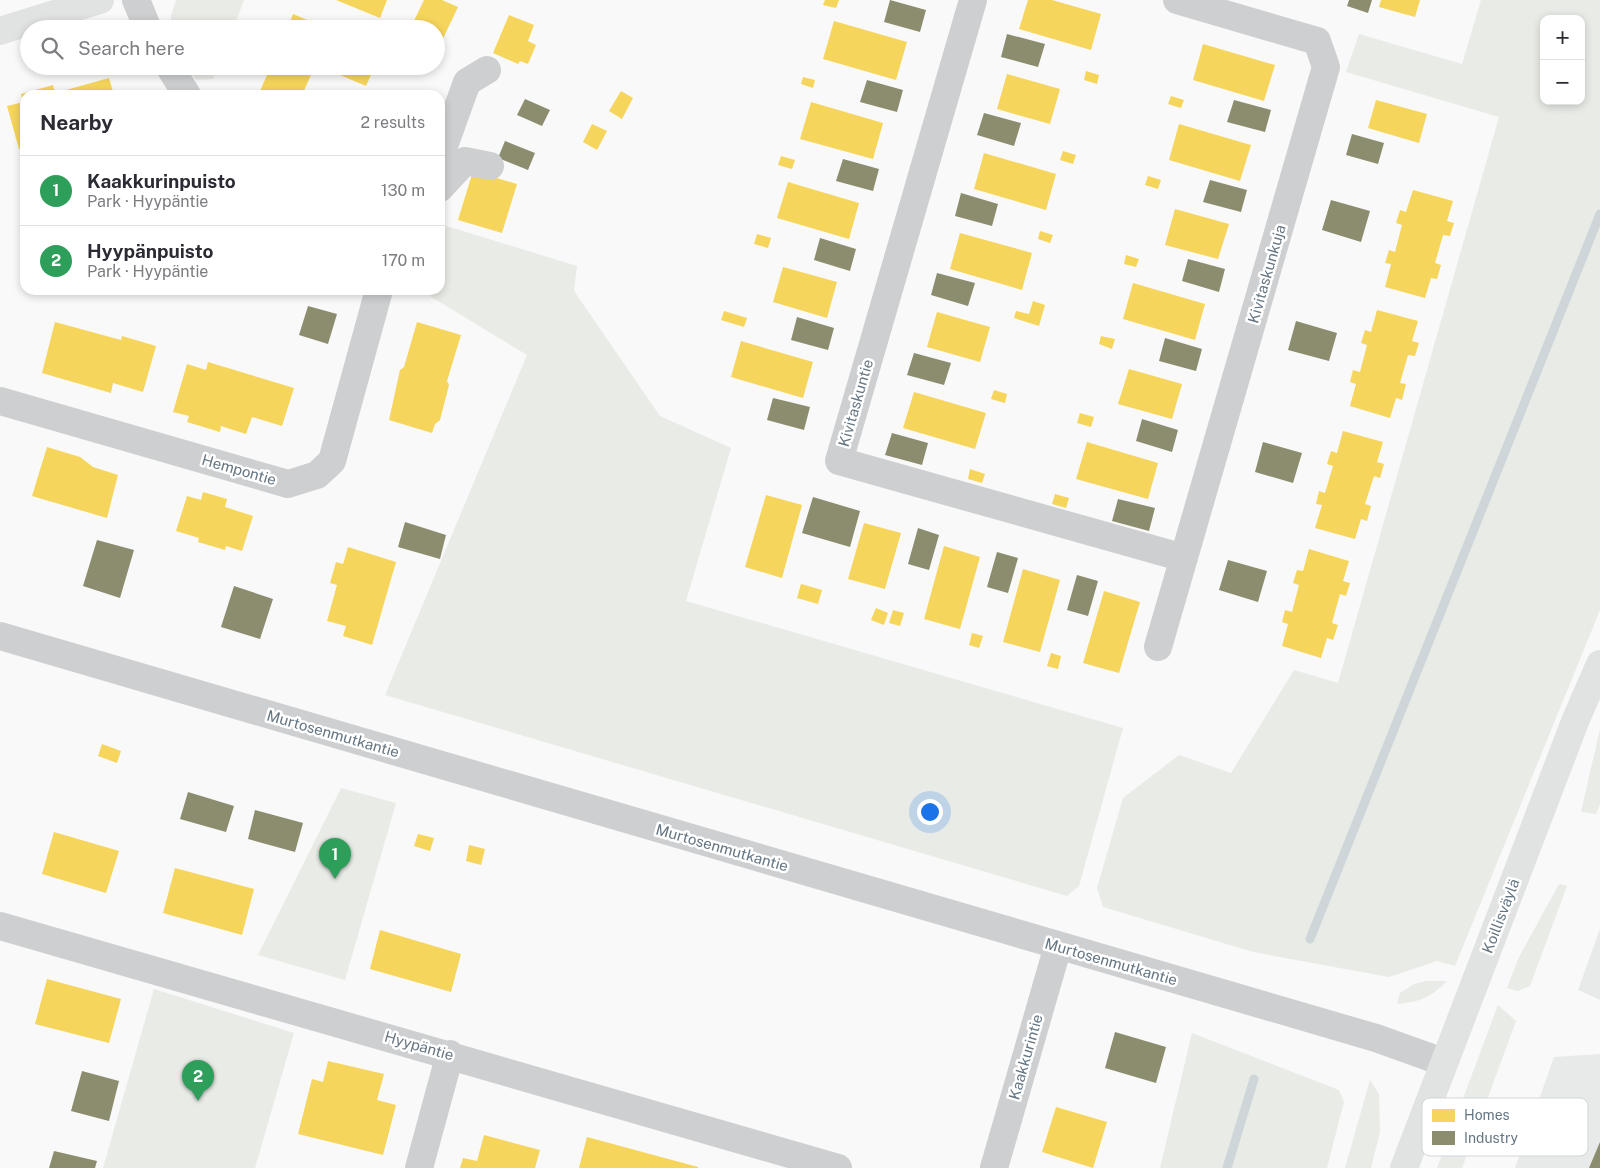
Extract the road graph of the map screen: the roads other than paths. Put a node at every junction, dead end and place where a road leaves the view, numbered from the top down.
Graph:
1 (100, 0) edge
2 (136, 0) edge
3 (973, 0) edge
4 (1177, 0) edge
5 (35, 20) edge
6 (144, 20) edge
7 (20, 25) edge
8 (0, 31) edge
9 (487, 70) dead end
10 (174, 75) edge
11 (184, 90) edge
12 (445, 143) edge
13 (490, 166) dead end
14 (445, 182) edge
15 (378, 295) edge
16 (0, 401) edge
17 (1184, 558) junction
18 (0, 636) edge
19 (1158, 647) dead end
20 (1600, 664) edge
21 (2, 933) edge
22 (1058, 946) junction
23 (450, 1054) junction
24 (1443, 1062) junction
25 (1430, 1098) edge
26 (1422, 1119) edge
27 (418, 1168) edge
28 (838, 1168) edge
29 (994, 1168) edge
30 (1404, 1168) edge

1 - 5 main road
2 - 6 street
3 - 17 street, Kivitaskuntie
4 - 17 street, Kivitaskunkuja
7 - 8 main road
9 - 12 street
10 - 11 street
13 - 14 street
15 - 16 street, Hempontie
17 - 19 street, Kivitaskunkuja
18 - 22 street, Murtosenmutkantie
20 - 24 main road, Koillisväylä
21 - 23 street, Hyypäntie
22 - 24 street, Murtosenmutkantie
22 - 29 street, Kaakkurintie
23 - 27 street
23 - 28 street, Hyypäntie
24 - 25 main road, Koillisväylä
26 - 30 main road, Koillisväylä

